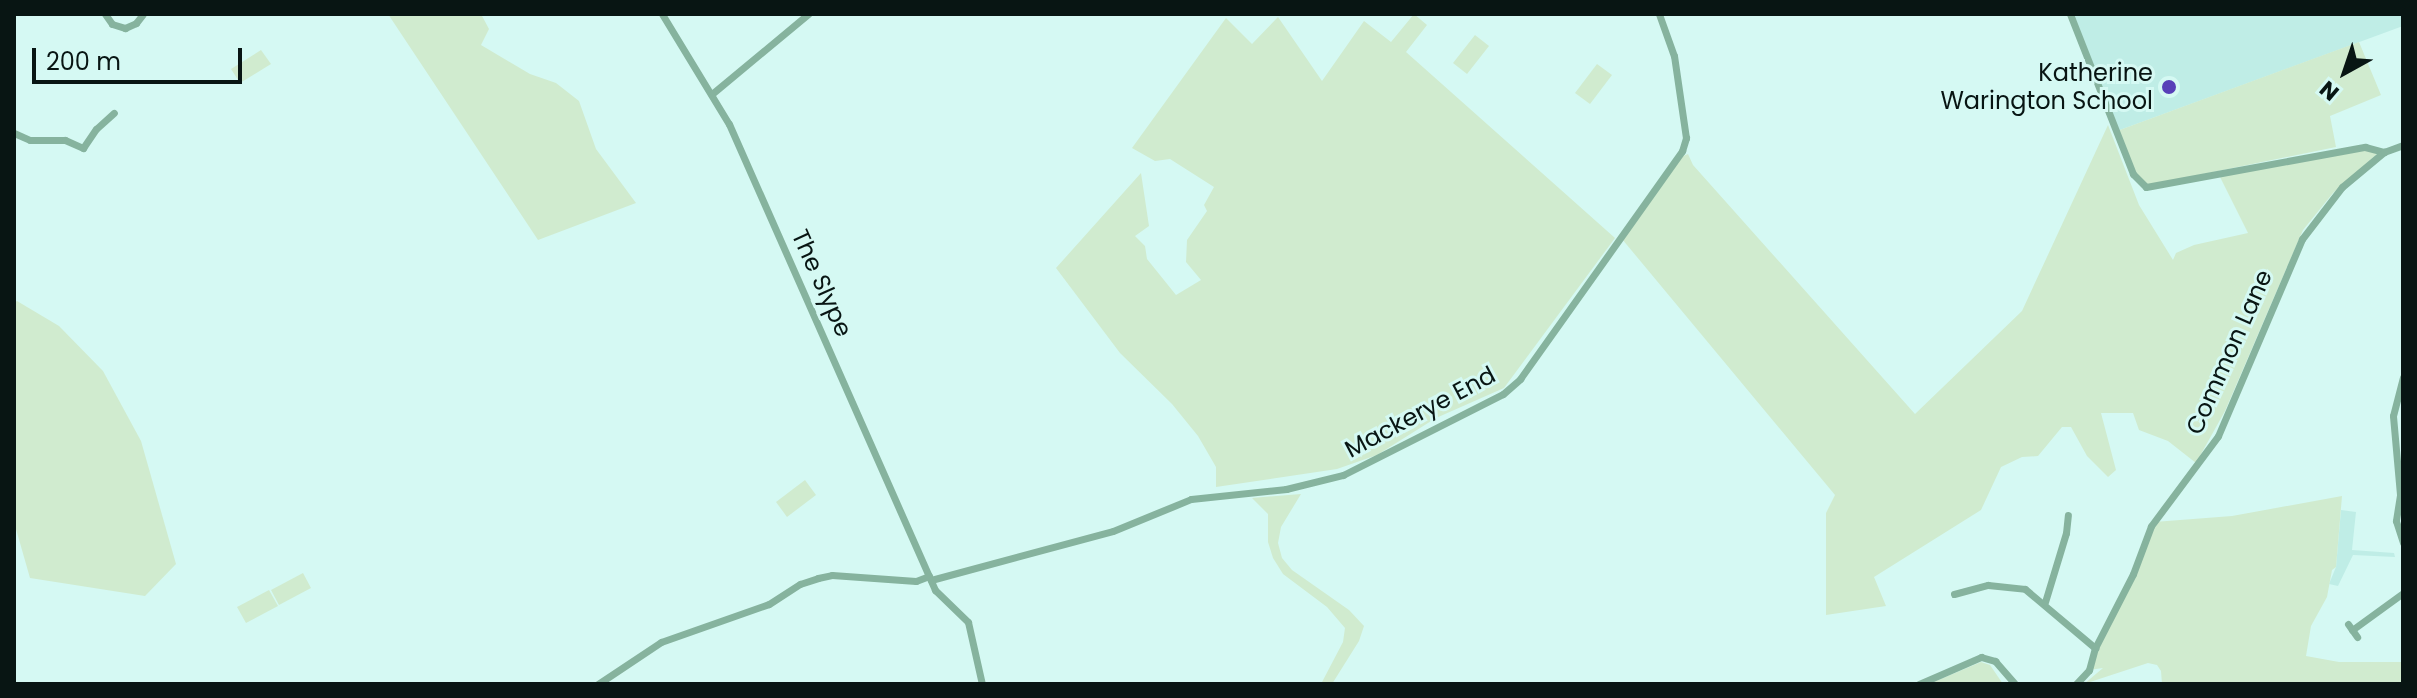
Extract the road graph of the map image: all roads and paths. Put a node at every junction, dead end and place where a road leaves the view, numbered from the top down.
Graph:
1 (105, 14) edge
2 (143, 14) edge
3 (662, 14) edge
4 (808, 14) edge
5 (1659, 14) edge
6 (2070, 14) edge
7 (713, 93) junction
8 (114, 113) dead end
9 (14, 133) edge
10 (2403, 145) edge
11 (2384, 152) junction
12 (2403, 377) edge
13 (2402, 497) edge
14 (2068, 515) dead end
15 (2399, 521) edge
16 (2403, 543) edge
17 (930, 578) junction
18 (916, 581) junction
19 (2403, 593) edge
20 (937, 594) junction
21 (1954, 594) dead end
22 (2045, 602) junction
23 (2352, 630) dead end
24 (2095, 648) junction
25 (598, 684) edge
26 (982, 684) edge
27 (1919, 684) edge
28 (2015, 684) edge
29 (2076, 684) edge

1 - 2 street
3 - 7 street, The Slype
4 - 7 street
5 - 17 street, Mackerye End
6 - 11 street
7 - 17 street, The Slype
8 - 9 street
10 - 11 street, Common Lane
11 - 24 street, Common Lane
12 - 13 street
13 - 15 street
14 - 22 street
15 - 16 street
17 - 18 street, Mackerye End
17 - 20 street, The Slype
18 - 20 street
18 - 25 street
19 - 23 street
20 - 26 street
21 - 22 street
22 - 24 street
24 - 29 street, Common Lane
27 - 28 street

